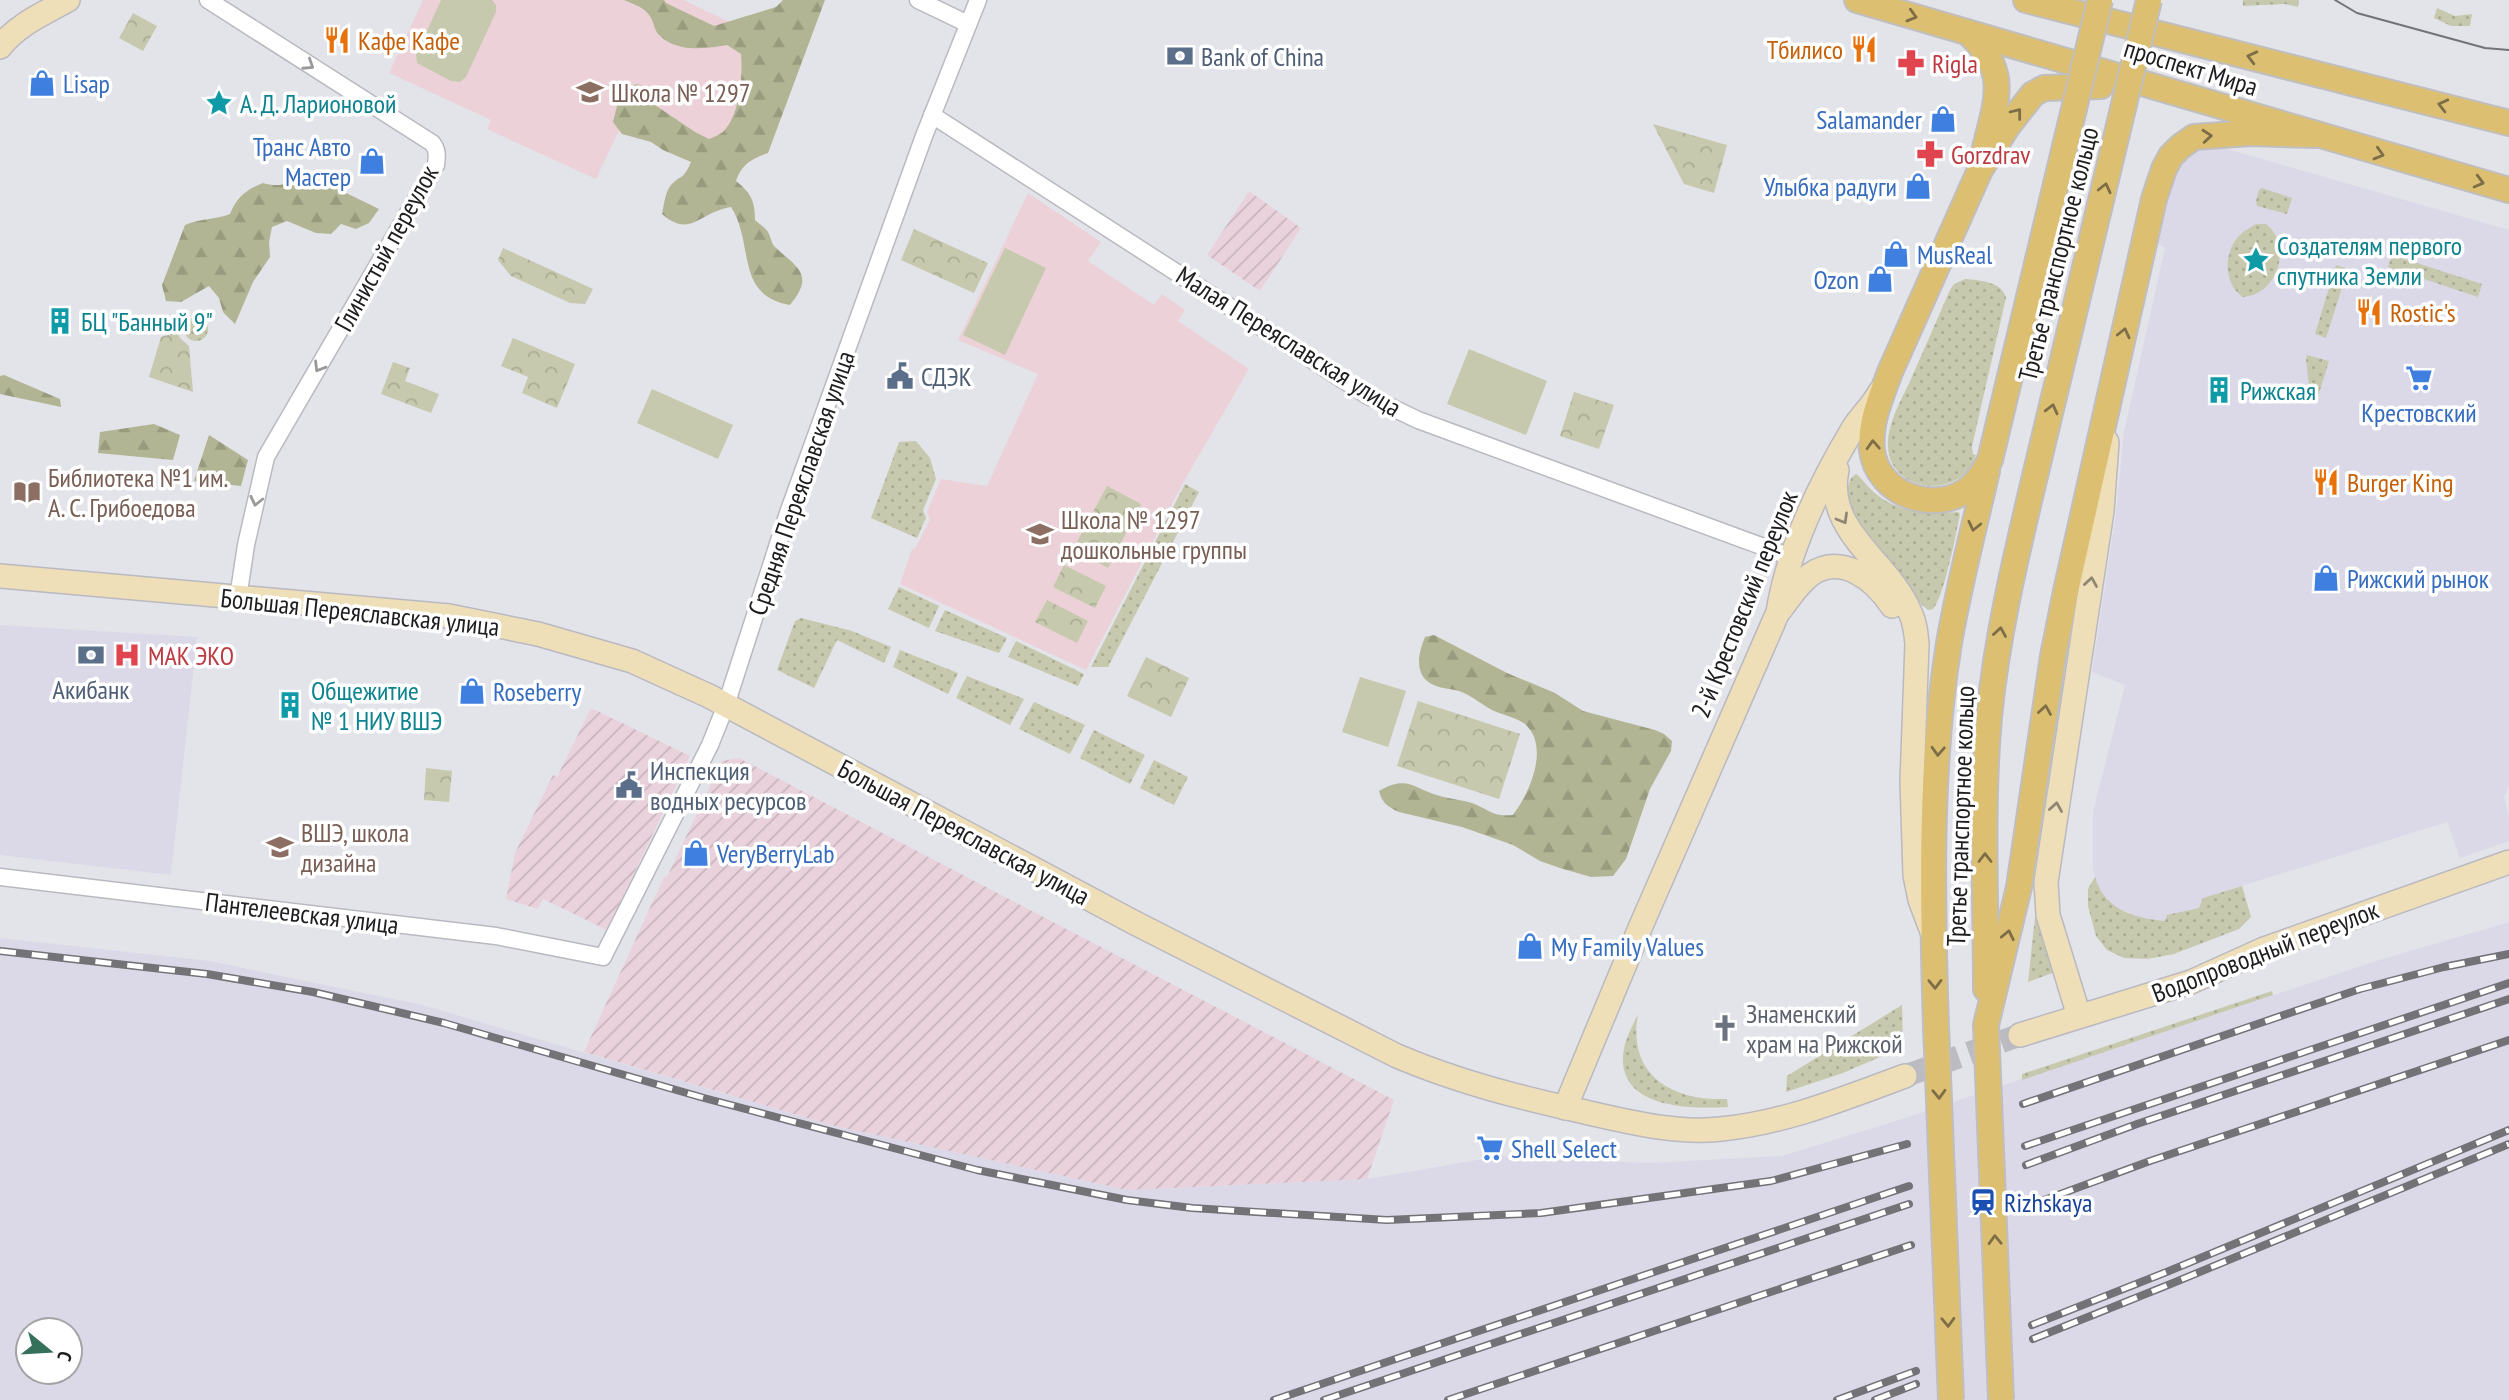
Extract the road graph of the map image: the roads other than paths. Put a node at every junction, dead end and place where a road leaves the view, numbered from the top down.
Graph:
1 (68, 0) edge
2 (208, 0) edge
3 (918, 0) edge
4 (978, 0) edge
5 (1857, 0) edge
6 (2026, 0) edge
7 (2100, 0) edge
8 (2149, 0) edge
9 (968, 24) junction
10 (1966, 32) junction
11 (0, 47) edge
12 (2148, 86) junction
13 (932, 115) junction
14 (2509, 123) edge
15 (2314, 135) junction
16 (1980, 170) junction
17 (2509, 190) edge
18 (1890, 372) junction
19 (2109, 400) junction
20 (1841, 453) junction
21 (1990, 460) junction
22 (1791, 557) junction
23 (0, 576) edge
24 (238, 598) junction
25 (1778, 612) junction
26 (1913, 704) junction
27 (726, 705) junction
28 (2509, 862) edge
29 (0, 877) edge
30 (1934, 943) junction
31 (603, 957) joint
32 (2079, 1016) junction
33 (1986, 1025) junction
34 (2020, 1035) tunnel mouth
35 (1905, 1076) tunnel mouth
36 (1565, 1108) junction
37 (1951, 1400) edge
38 (2001, 1400) edge

1 - 11 main road
2 -> 24 street, Глинистый переулок
3 - 9 street
4 - 9 street, Средняя Переяславская улица
5 -> 10 main road, проспект Мира
14 -> 6 main road, проспект Мира
7 - 21 main road, Третье транспортное кольцо, bridge
33 -> 8 main road, Третье транспортное кольцо, bridge
9 - 13 street, Средняя Переяславская улица
10 - 12 main road, проспект Мира
10 - 16 main road, 2-й Крестовский переулок
12 - 15 main road, проспект Мира
16 -> 12 main road, 2-й Крестовский переулок
13 - 22 street, Малая Переяславская улица
13 - 27 street, Средняя Переяславская улица
15 -> 17 main road, проспект Мира
19 -> 15 main road
16 - 18 main road, 2-й Крестовский переулок
18 - 20 main road, 2-й Крестовский переулок
21 -> 18 main road
32 -> 19 main road
33 -> 19 main road
20 - 22 main road, 2-й Крестовский переулок
20 -> 26 main road
21 -> 30 main road, Третье транспортное кольцо
22 - 25 main road, 2-й Крестовский переулок
23 - 24 main road, Большая Переяславская улица
24 - 27 main road, Большая Переяславская улица
25 - 26 main road
25 - 36 main road, 2-й Крестовский переулок
26 - 30 main road
27 - 31 street, Средняя Переяславская улица
27 - 36 main road, Большая Переяславская улица
28 - 32 main road, Водопроводный переулок
29 - 31 street, Пантелеевская улица
30 -> 37 main road, Третье транспортное кольцо, bridge
32 - 34 main road, Водопроводный переулок
38 -> 33 main road, Третье транспортное кольцо, bridge
35 - 36 main road, Большая Переяславская улица

